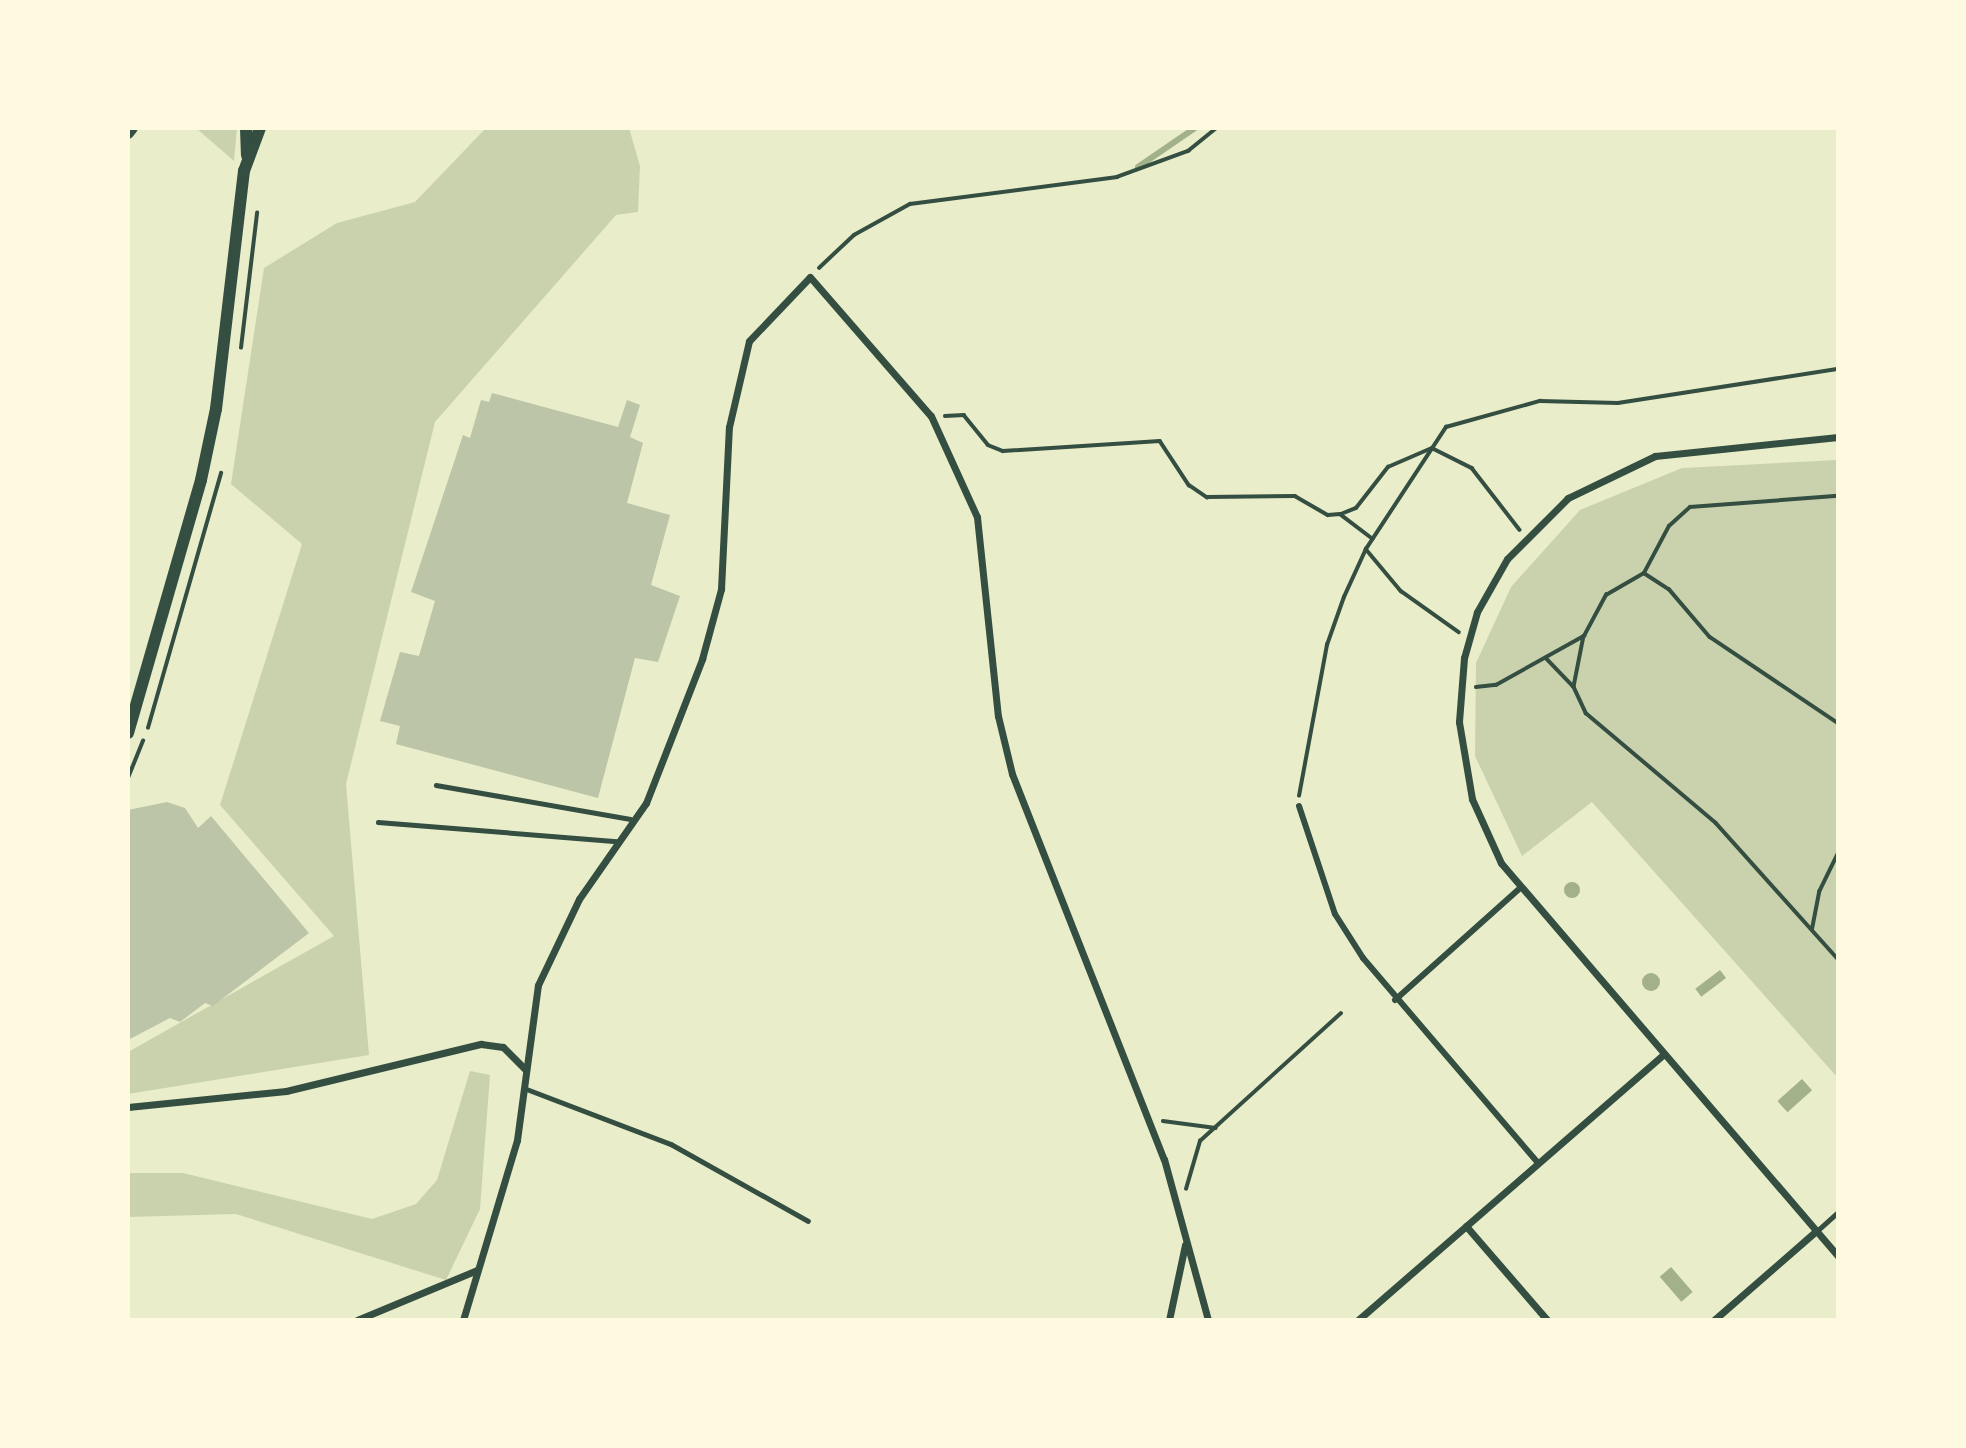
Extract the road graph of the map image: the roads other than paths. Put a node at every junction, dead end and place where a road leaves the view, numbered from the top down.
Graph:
1 (132, 128) edge
2 (246, 128) edge
3 (260, 128) edge
4 (128, 134) edge
5 (247, 158) junction
6 (1838, 437) edge
7 (128, 733) edge
8 (436, 785) dead end
9 (1299, 806) road end
10 (630, 819) junction
11 (378, 821) dead end
12 (616, 841) junction
13 (1519, 889) junction
14 (1395, 1000) junction
15 (1663, 1055) junction
16 (525, 1069) junction
17 (524, 1088) junction
18 (128, 1107) edge
19 (1538, 1164) junction
20 (1838, 1212) edge
21 (808, 1221) dead end
22 (1466, 1226) junction
23 (1816, 1231) junction
24 (1186, 1241) junction
25 (1838, 1256) edge
26 (477, 1270) junction
27 (357, 1320) edge
28 (463, 1320) edge
29 (1169, 1320) edge
30 (1208, 1320) edge
31 (1358, 1320) edge
32 (1547, 1320) edge
33 (1714, 1320) edge

1 - 4 street
2 - 5 street
3 - 5 street
5 - 7 street
6 - 13 street
8 - 10 lane
9 - 14 street
10 - 12 street
10 - 24 street
11 - 12 lane
12 - 16 street
13 - 14 street
13 - 15 street
14 - 19 street
15 - 19 street
15 - 23 street
16 - 17 street
16 - 18 street
17 - 21 lane
17 - 26 street
19 - 22 street
20 - 23 lane
22 - 31 street
22 - 32 street
23 - 25 street
23 - 33 street
24 - 29 street
24 - 30 street
26 - 27 street
26 - 28 street

